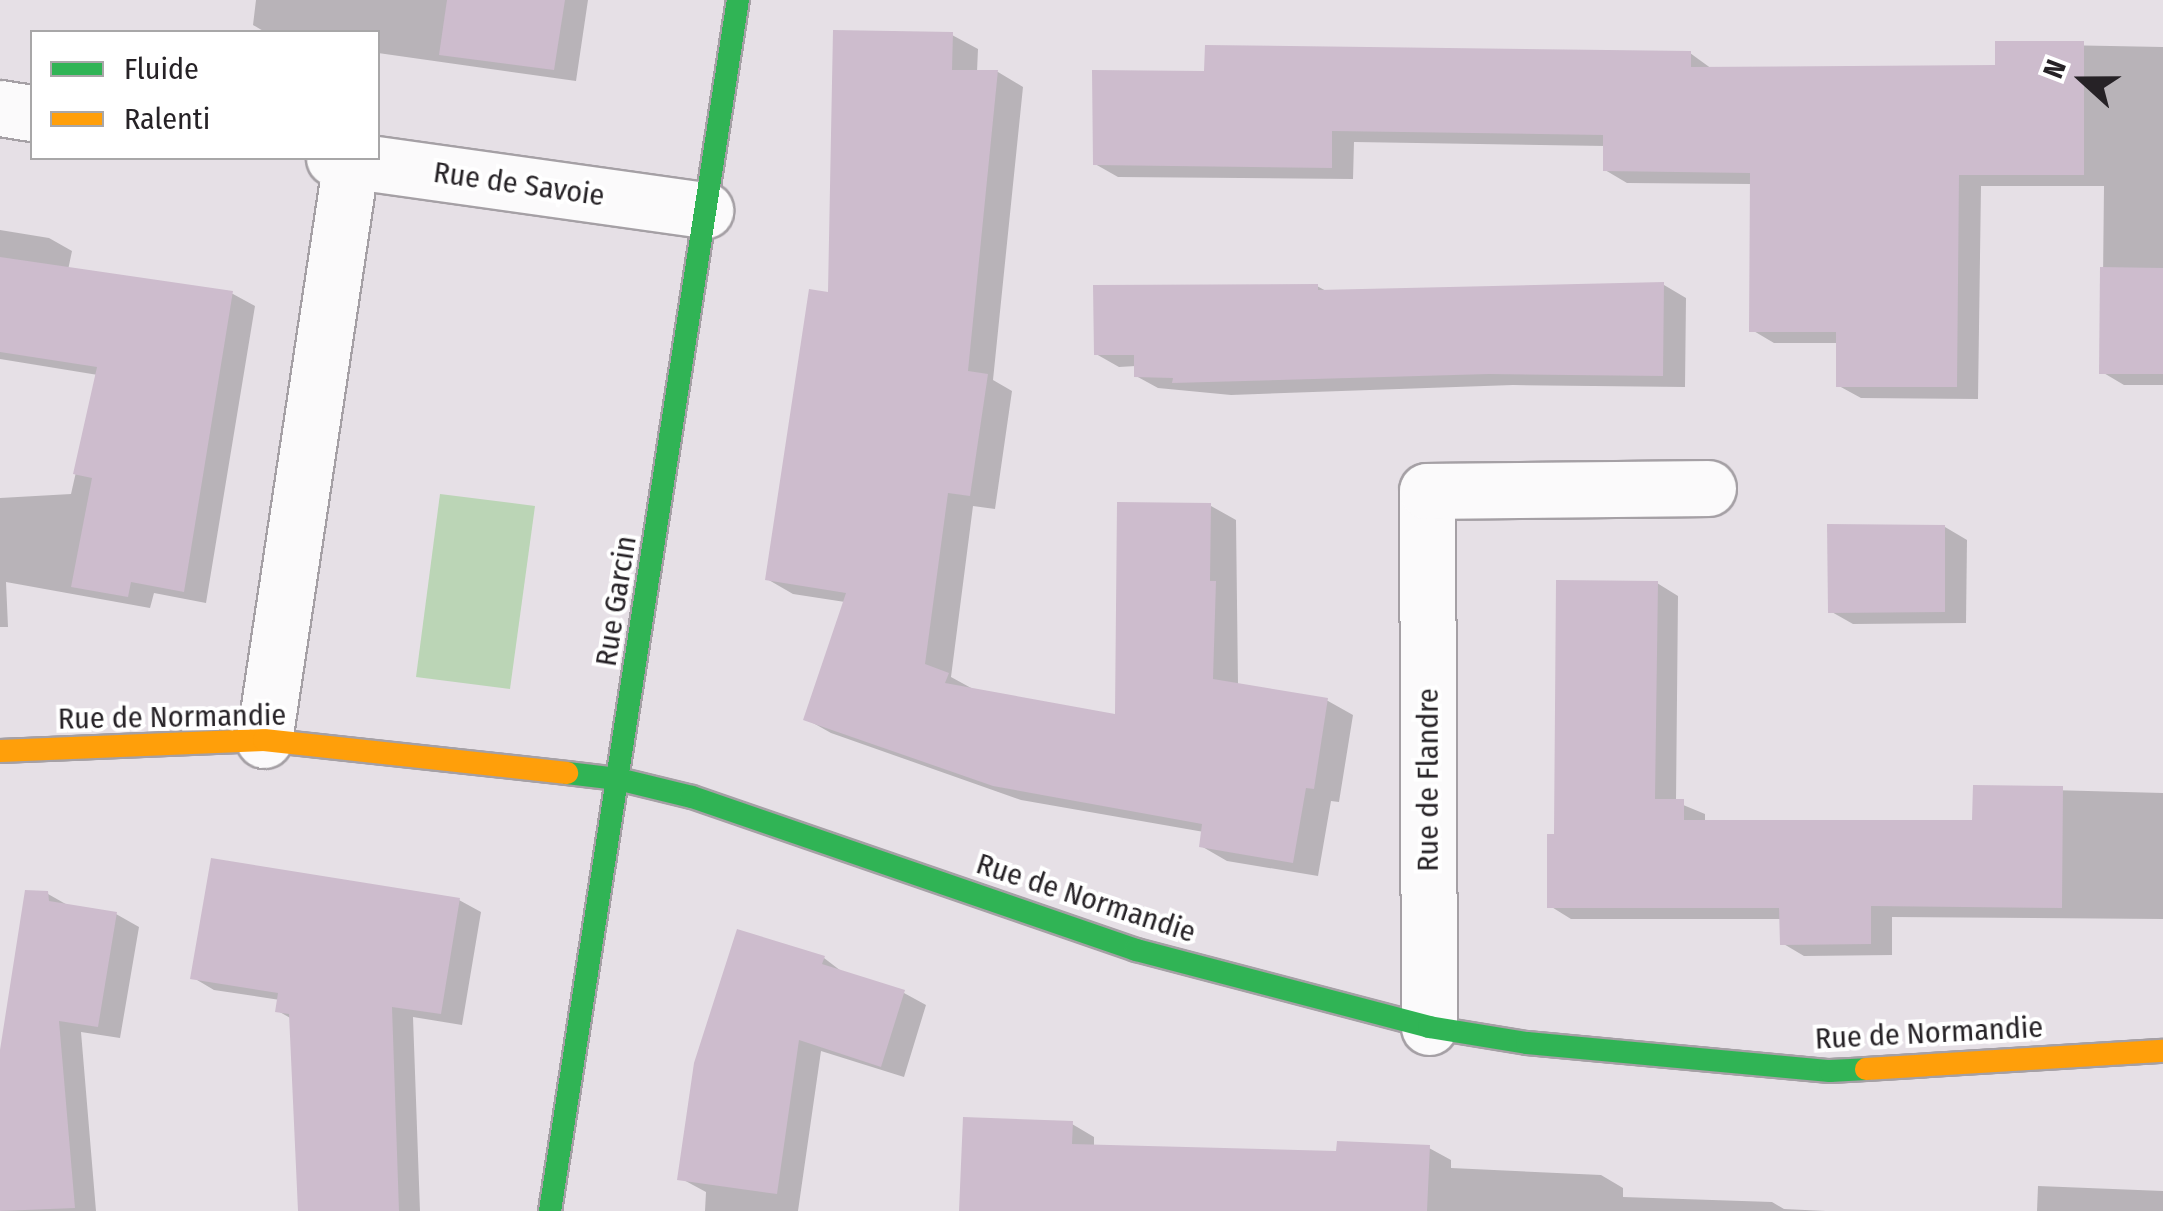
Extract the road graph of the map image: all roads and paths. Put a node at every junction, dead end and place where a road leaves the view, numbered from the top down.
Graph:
1 (738, 0) edge
2 (0, 108) edge
3 (30, 113) edge
4 (342, 160) edge
5 (349, 160) edge
6 (705, 210) junction
7 (1708, 488) dead end
8 (264, 740) junction
9 (0, 752) edge
10 (618, 779) junction
11 (1428, 1027) junction
12 (2163, 1051) edge
13 (550, 1211) edge

1 - 6 street, Rue Garcin
2 - 3 street
4 - 8 street
5 - 6 street, Rue de Savoie
6 - 10 street, Rue Garcin
7 - 11 street, Rue de Flandre
8 - 9 street, Rue de Normandie
8 - 10 street, Rue de Normandie
10 - 11 street, Rue de Normandie
10 - 13 street, Rue Garcin
11 - 12 street, Rue de Normandie

